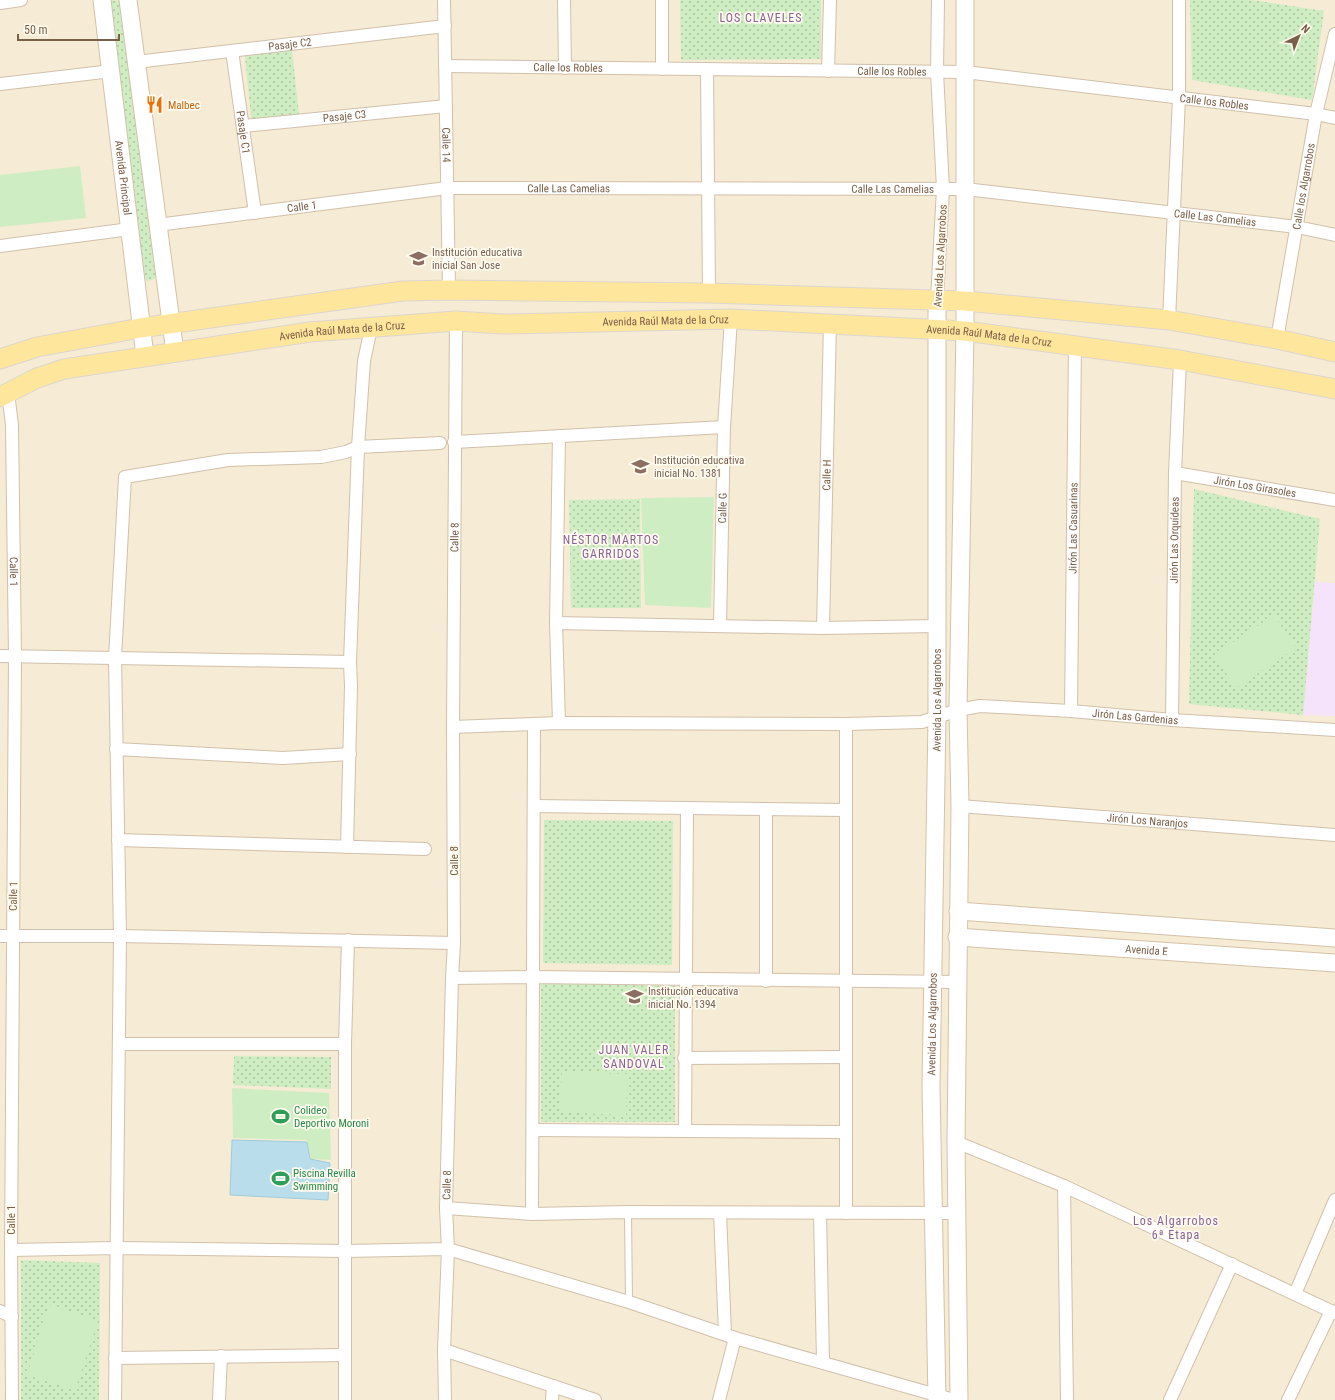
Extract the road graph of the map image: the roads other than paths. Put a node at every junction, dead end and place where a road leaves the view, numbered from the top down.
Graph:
1 (22, 0) edge
2 (102, 0) edge
3 (128, 0) edge
4 (444, 0) edge
5 (564, 0) edge
6 (662, 0) edge
7 (830, 0) edge
8 (938, 0) edge
9 (965, 0) edge
10 (1178, 0) edge
11 (5, 2) edge
12 (444, 26) junction
13 (1335, 34) edge
14 (232, 51) junction
15 (136, 62) junction
16 (445, 66) junction
17 (565, 68) junction
18 (662, 69) junction
19 (707, 69) junction
20 (112, 70) junction
21 (828, 71) junction
22 (936, 72) junction
23 (965, 72) junction
24 (0, 84) edge
25 (1179, 98) junction
26 (446, 106) junction
27 (1316, 114) junction
28 (1335, 118) edge
29 (243, 126) junction
30 (447, 188) junction
31 (708, 189) junction
32 (943, 189) junction
33 (965, 189) junction
34 (255, 213) junction
35 (1174, 213) junction
36 (157, 225) junction
37 (1297, 227) junction
38 (130, 229) junction
39 (1335, 235) edge
40 (0, 246) edge
41 (449, 290) junction
42 (709, 293) junction
43 (937, 300) junction
44 (965, 301) junction
45 (731, 319) junction
46 (1169, 320) junction
47 (456, 321) junction
48 (171, 323) junction
49 (830, 323) junction
50 (140, 328) junction
51 (371, 328) junction
52 (938, 330) junction
53 (965, 331) junction
54 (1277, 339) junction
55 (1075, 344) junction
56 (175, 352) junction
57 (1335, 352) edge
58 (145, 356) junction
59 (0, 359) edge
60 (1180, 360) junction
61 (1335, 389) edge
62 (4, 395) edge
63 (724, 427) junction
64 (559, 436) junction
65 (454, 442) junction
66 (440, 443) dead end
67 (358, 447) junction
68 (1175, 473) junction
69 (1335, 500) edge
70 (556, 623) junction
71 (720, 626) junction
72 (937, 626) junction
73 (822, 628) junction
74 (0, 656) edge
75 (15, 657) junction
76 (114, 658) junction
77 (350, 662) junction
78 (958, 710) junction
79 (1071, 711) junction
80 (937, 716) junction
81 (1172, 720) junction
82 (560, 723) junction
83 (534, 724) junction
84 (846, 724) junction
85 (453, 727) junction
86 (1335, 730) edge
87 (116, 749) junction
88 (350, 754) junction
89 (534, 806) junction
90 (960, 806) junction
91 (687, 808) junction
92 (766, 809) junction
93 (845, 810) junction
94 (1335, 835) edge
95 (118, 840) junction
96 (347, 846) junction
97 (425, 849) dead end
98 (958, 911) junction
99 (13, 935) junction
100 (0, 936) edge
101 (120, 936) junction
102 (958, 937) junction
103 (1335, 938) edge
104 (348, 940) junction
105 (454, 943) junction
106 (1335, 963) edge
107 (533, 977) junction
108 (452, 978) junction
109 (685, 978) junction
110 (932, 980) junction
111 (766, 981) junction
112 (845, 981) junction
113 (957, 982) junction
114 (119, 1044) junction
115 (345, 1044) junction
116 (846, 1057) junction
117 (684, 1058) junction
118 (533, 1130) junction
119 (685, 1131) junction
120 (846, 1132) junction
121 (956, 1142) junction
122 (6, 1158) edge
123 (1064, 1186) junction
124 (1334, 1204) edge
125 (446, 1208) junction
126 (628, 1212) junction
127 (720, 1213) junction
128 (820, 1213) junction
129 (846, 1213) junction
130 (933, 1213) junction
131 (957, 1213) junction
132 (532, 1214) junction
133 (116, 1248) junction
134 (448, 1249) junction
135 (11, 1250) junction
136 (345, 1251) junction
137 (1232, 1264) junction
138 (1295, 1294) junction
139 (630, 1302) junction
140 (0, 1311) edge
141 (1333, 1312) edge
142 (12, 1317) junction
143 (730, 1336) junction
144 (444, 1350) junction
145 (345, 1355) junction
146 (221, 1356) junction
147 (115, 1358) junction
148 (823, 1362) junction
149 (553, 1386) junction
150 (943, 1399) edge
151 (12, 1400) edge
152 (115, 1400) edge
153 (219, 1400) edge
154 (345, 1400) edge
155 (445, 1400) edge
156 (552, 1400) edge
157 (595, 1400) edge
158 (719, 1400) edge
159 (959, 1400) edge
160 (1067, 1400) edge
161 (1170, 1400) edge
162 (1288, 1400) edge

1 - 11 street
2 - 20 street, Avenida Principal
3 - 15 street
4 - 12 street, Calle 14
5 - 17 street
6 - 18 street
7 - 21 street
8 - 22 street, Avenida Los Algarrobos
9 - 23 street, Avenida Los Algarrobos
10 - 25 street
12 - 14 street, Pasaje C2
12 - 16 street, Calle 14
13 - 27 street, Calle los Algarrobos
14 - 15 street, Pasaje C2
14 - 29 street, Pasaje C1
15 - 36 street
16 - 17 street, Calle los Robles
16 - 26 street, Calle 14
17 - 18 street, Calle los Robles
18 - 19 street, Calle los Robles
19 - 21 street, Calle los Robles
19 - 31 street
20 - 24 street
20 - 38 street, Avenida Principal
21 - 22 street, Calle los Robles
22 - 23 street, Calle los Robles
22 - 32 street, Avenida Los Algarrobos
23 - 25 street, Calle los Robles
23 - 33 street, Avenida Los Algarrobos
25 - 27 street, Calle los Robles
25 - 35 street
26 - 29 street, Pasaje C3
26 - 30 street, Calle 14
27 - 28 street, Calle los Robles
27 - 37 street, Calle los Algarrobos
29 - 34 street, Pasaje C1
30 - 31 street, Calle Las Camelias
30 - 34 street, Calle 1
30 - 41 street, Calle 14
31 - 32 street, Calle Las Camelias
31 - 42 street
32 - 33 street, Calle Las Camelias
32 - 43 street, Avenida Los Algarrobos
33 - 35 street, Calle Las Camelias
33 - 44 street, Avenida Los Algarrobos
34 - 36 street, Calle 1
35 - 37 street, Calle Las Camelias
35 - 46 street
36 - 48 street
37 - 39 street, Calle Las Camelias
37 - 54 street, Calle los Algarrobos
38 - 40 street
38 - 50 street, Avenida Principal
41 - 42 main road
41 - 48 main road
42 - 43 main road
43 - 44 main road
43 - 52 street, Avenida Los Algarrobos
44 - 46 main road
44 - 53 street, Avenida Los Algarrobos
45 - 47 main road, Avenida Raúl Mata de la Cruz
45 - 49 main road, Avenida Raúl Mata de la Cruz
45 - 63 street, Calle G
46 - 54 main road
47 - 51 main road, Avenida Raúl Mata de la Cruz
47 - 65 street, Calle 8
48 - 50 main road
48 - 56 street
49 - 52 main road, Avenida Raúl Mata de la Cruz
49 - 73 street, Calle H
50 - 58 street, Avenida Principal
50 - 59 main road
51 - 56 main road, Avenida Raúl Mata de la Cruz
51 - 67 street
52 - 53 main road, Avenida Raúl Mata de la Cruz
52 - 72 street, Avenida Los Algarrobos
53 - 55 main road, Avenida Raúl Mata de la Cruz
53 - 78 street, Avenida Los Algarrobos
54 - 57 main road
55 - 60 main road, Avenida Raúl Mata de la Cruz
55 - 79 street, Jirón Las Casuarinas
56 - 58 main road, Avenida Raúl Mata de la Cruz
58 - 62 main road, Avenida Raúl Mata de la Cruz
60 - 61 main road, Avenida Raúl Mata de la Cruz
60 - 68 street, Jirón Las Orquídeas
62 - 75 street, Calle 1
63 - 64 street
63 - 71 street, Calle G
64 - 65 street
64 - 70 street
65 - 85 street, Calle 8
66 - 67 street
67 - 76 street
67 - 77 street
68 - 69 street, Jirón Los Girasoles
68 - 81 street, Jirón Las Orquídeas
70 - 71 street
70 - 82 street
71 - 73 street
72 - 73 street
72 - 80 street, Avenida Los Algarrobos
74 - 75 street
75 - 76 street
75 - 99 street, Calle 1
76 - 77 street
76 - 87 street
77 - 88 street
78 - 79 street, Jirón Las Gardenias
78 - 80 street, Jirón Las Gardenias
78 - 90 street, Avenida Los Algarrobos
79 - 81 street, Jirón Las Gardenias
80 - 84 street, Jirón Las Gardenias
80 - 110 street, Avenida Los Algarrobos
81 - 86 street, Jirón Las Gardenias
82 - 83 street, Jirón Las Gardenias
82 - 84 street, Jirón Las Gardenias
83 - 85 street, Jirón Las Gardenias
83 - 89 street
84 - 93 street
85 - 105 street, Calle 8
87 - 88 street
87 - 95 street
88 - 96 street
89 - 91 street
89 - 107 street
90 - 94 street, Jirón Los Naranjos
90 - 98 street, Avenida Los Algarrobos
91 - 92 street
91 - 109 street
92 - 93 street
92 - 111 street
93 - 112 street
95 - 96 street
95 - 101 street
96 - 97 street
98 - 102 street, Avenida Los Algarrobos
98 - 103 street
99 - 100 street
99 - 101 street
99 - 122 street, Calle 1
101 - 104 street
101 - 114 street
102 - 106 street, Avenida E
102 - 113 street, Avenida Los Algarrobos
104 - 105 street
104 - 115 street
105 - 108 street, Calle 8
107 - 108 street
107 - 109 street
107 - 118 street
108 - 125 street, Calle 8
109 - 111 street
109 - 117 street
110 - 112 street
110 - 113 street
110 - 130 street, Avenida Los Algarrobos
111 - 112 street
112 - 116 street
113 - 121 street, Avenida Los Algarrobos
114 - 115 street
114 - 133 street
115 - 136 street
116 - 117 street
116 - 120 street
117 - 119 street
118 - 119 street
118 - 132 street
119 - 120 street
120 - 129 street
121 - 123 street
121 - 131 street, Avenida Los Algarrobos
122 - 135 street, Calle 1
123 - 137 street
123 - 160 street
124 - 138 street
125 - 132 street
125 - 134 street, Calle 8
126 - 127 street
126 - 132 street
126 - 139 lane
127 - 128 street
127 - 143 street
128 - 129 street
128 - 148 street
129 - 130 street
130 - 131 street
130 - 150 street, Avenida Los Algarrobos
131 - 159 street, Avenida Los Algarrobos
133 - 135 street
133 - 136 street
133 - 147 street
134 - 136 street
134 - 139 street
134 - 144 street, Calle 8
135 - 142 street, Calle 1
136 - 145 street
137 - 138 street
137 - 161 street
138 - 141 street
139 - 143 street
140 - 142 street
141 - 162 street
142 - 151 street, Calle 1
143 - 148 street
143 - 158 street
144 - 149 street
144 - 155 street, Calle 8
145 - 146 street
145 - 154 street
146 - 147 street
146 - 153 street
147 - 152 street
148 - 150 street
149 - 156 street
149 - 157 street

